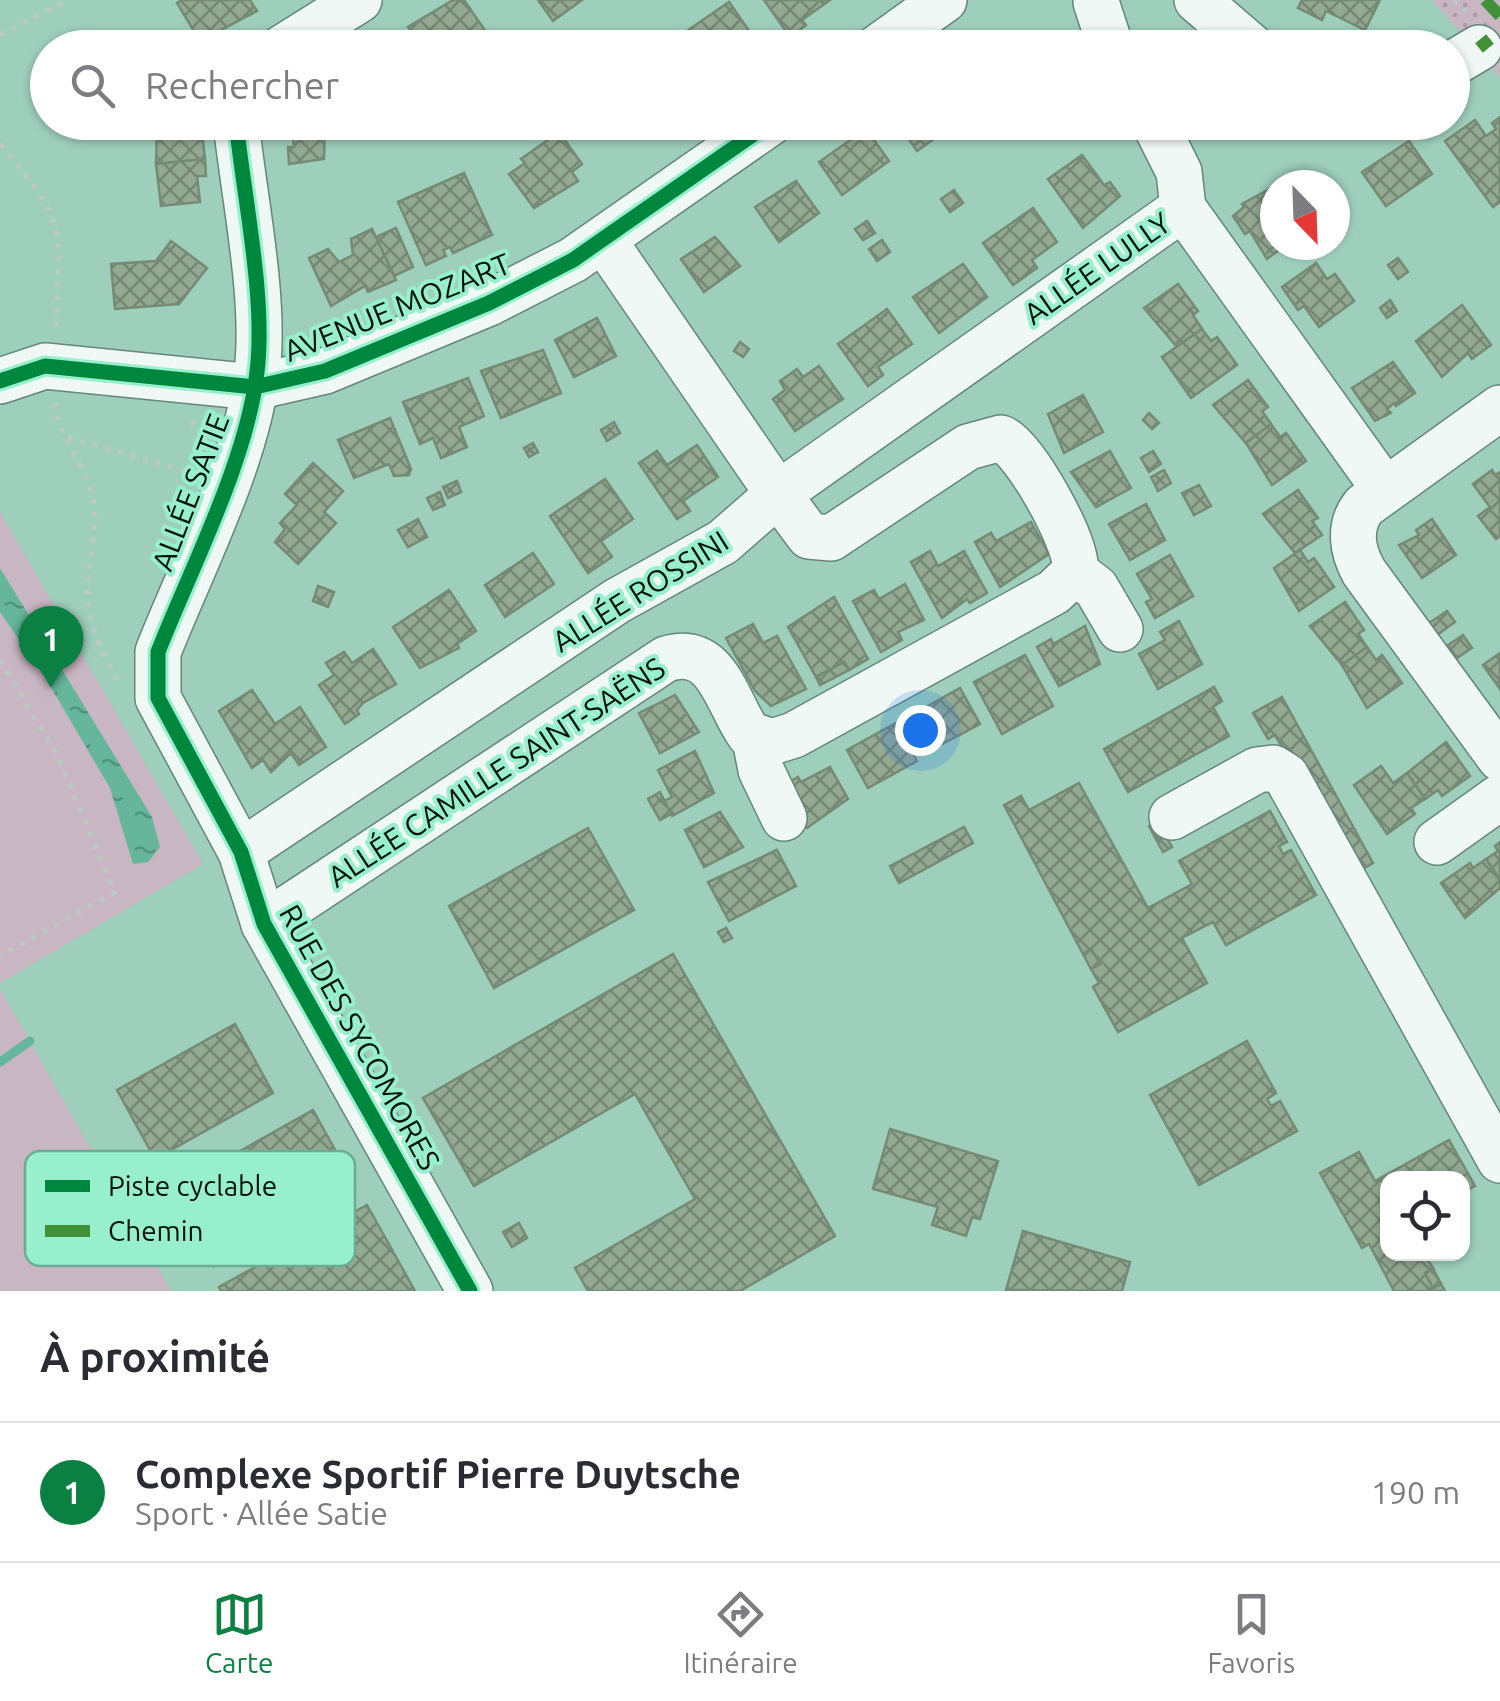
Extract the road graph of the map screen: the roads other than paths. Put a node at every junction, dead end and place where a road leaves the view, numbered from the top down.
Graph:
1 (359, 0) edge
2 (944, 0) edge
3 (1197, 0) edge
4 (1092, 1) edge
5 (311, 30) edge
6 (902, 30) edge
7 (1104, 30) edge
8 (1232, 30) edge
9 (238, 140) edge
10 (746, 140) edge
11 (1163, 140) edge
12 (1183, 208) junction
13 (604, 241) junction
14 (0, 381) edge
15 (255, 387) junction
16 (1500, 408) edge
17 (1385, 490) junction
18 (778, 494) junction
19 (1074, 572) junction
20 (1120, 629) dead end
21 (143, 697) joint
22 (755, 739) junction
23 (1500, 758) edge
24 (1500, 797) edge
25 (784, 818) dead end
26 (1172, 818) dead end
27 (1437, 842) dead end
28 (240, 852) junction
29 (264, 924) junction
30 (1500, 1160) edge
31 (470, 1291) edge

1 - 5 street
2 - 6 street
3 - 8 street
4 - 7 street
9 - 15 street, ALLÉE SATIE
10 - 13 street, AVENUE MOZART
11 - 12 street
12 - 17 street, ALLÉE LULLY
12 - 18 street, ALLÉE LULLY
13 - 15 street, AVENUE MOZART
13 - 18 street
14 - 15 street, AVENUE MOZART
15 - 21 street, ALLÉE SATIE
16 - 17 street
17 - 23 street
18 - 19 street
18 - 28 street, ALLÉE ROSSINI
19 - 20 street
19 - 22 street
21 - 28 street, RUE DES SYCOMORES
22 - 25 street, ALLÉE CAMILLE SAINT-SAËNS
22 - 29 street, ALLÉE CAMILLE SAINT-SAËNS
24 - 27 street
26 - 30 street
28 - 29 street, RUE DES SYCOMORES
29 - 31 street, RUE DES SYCOMORES

